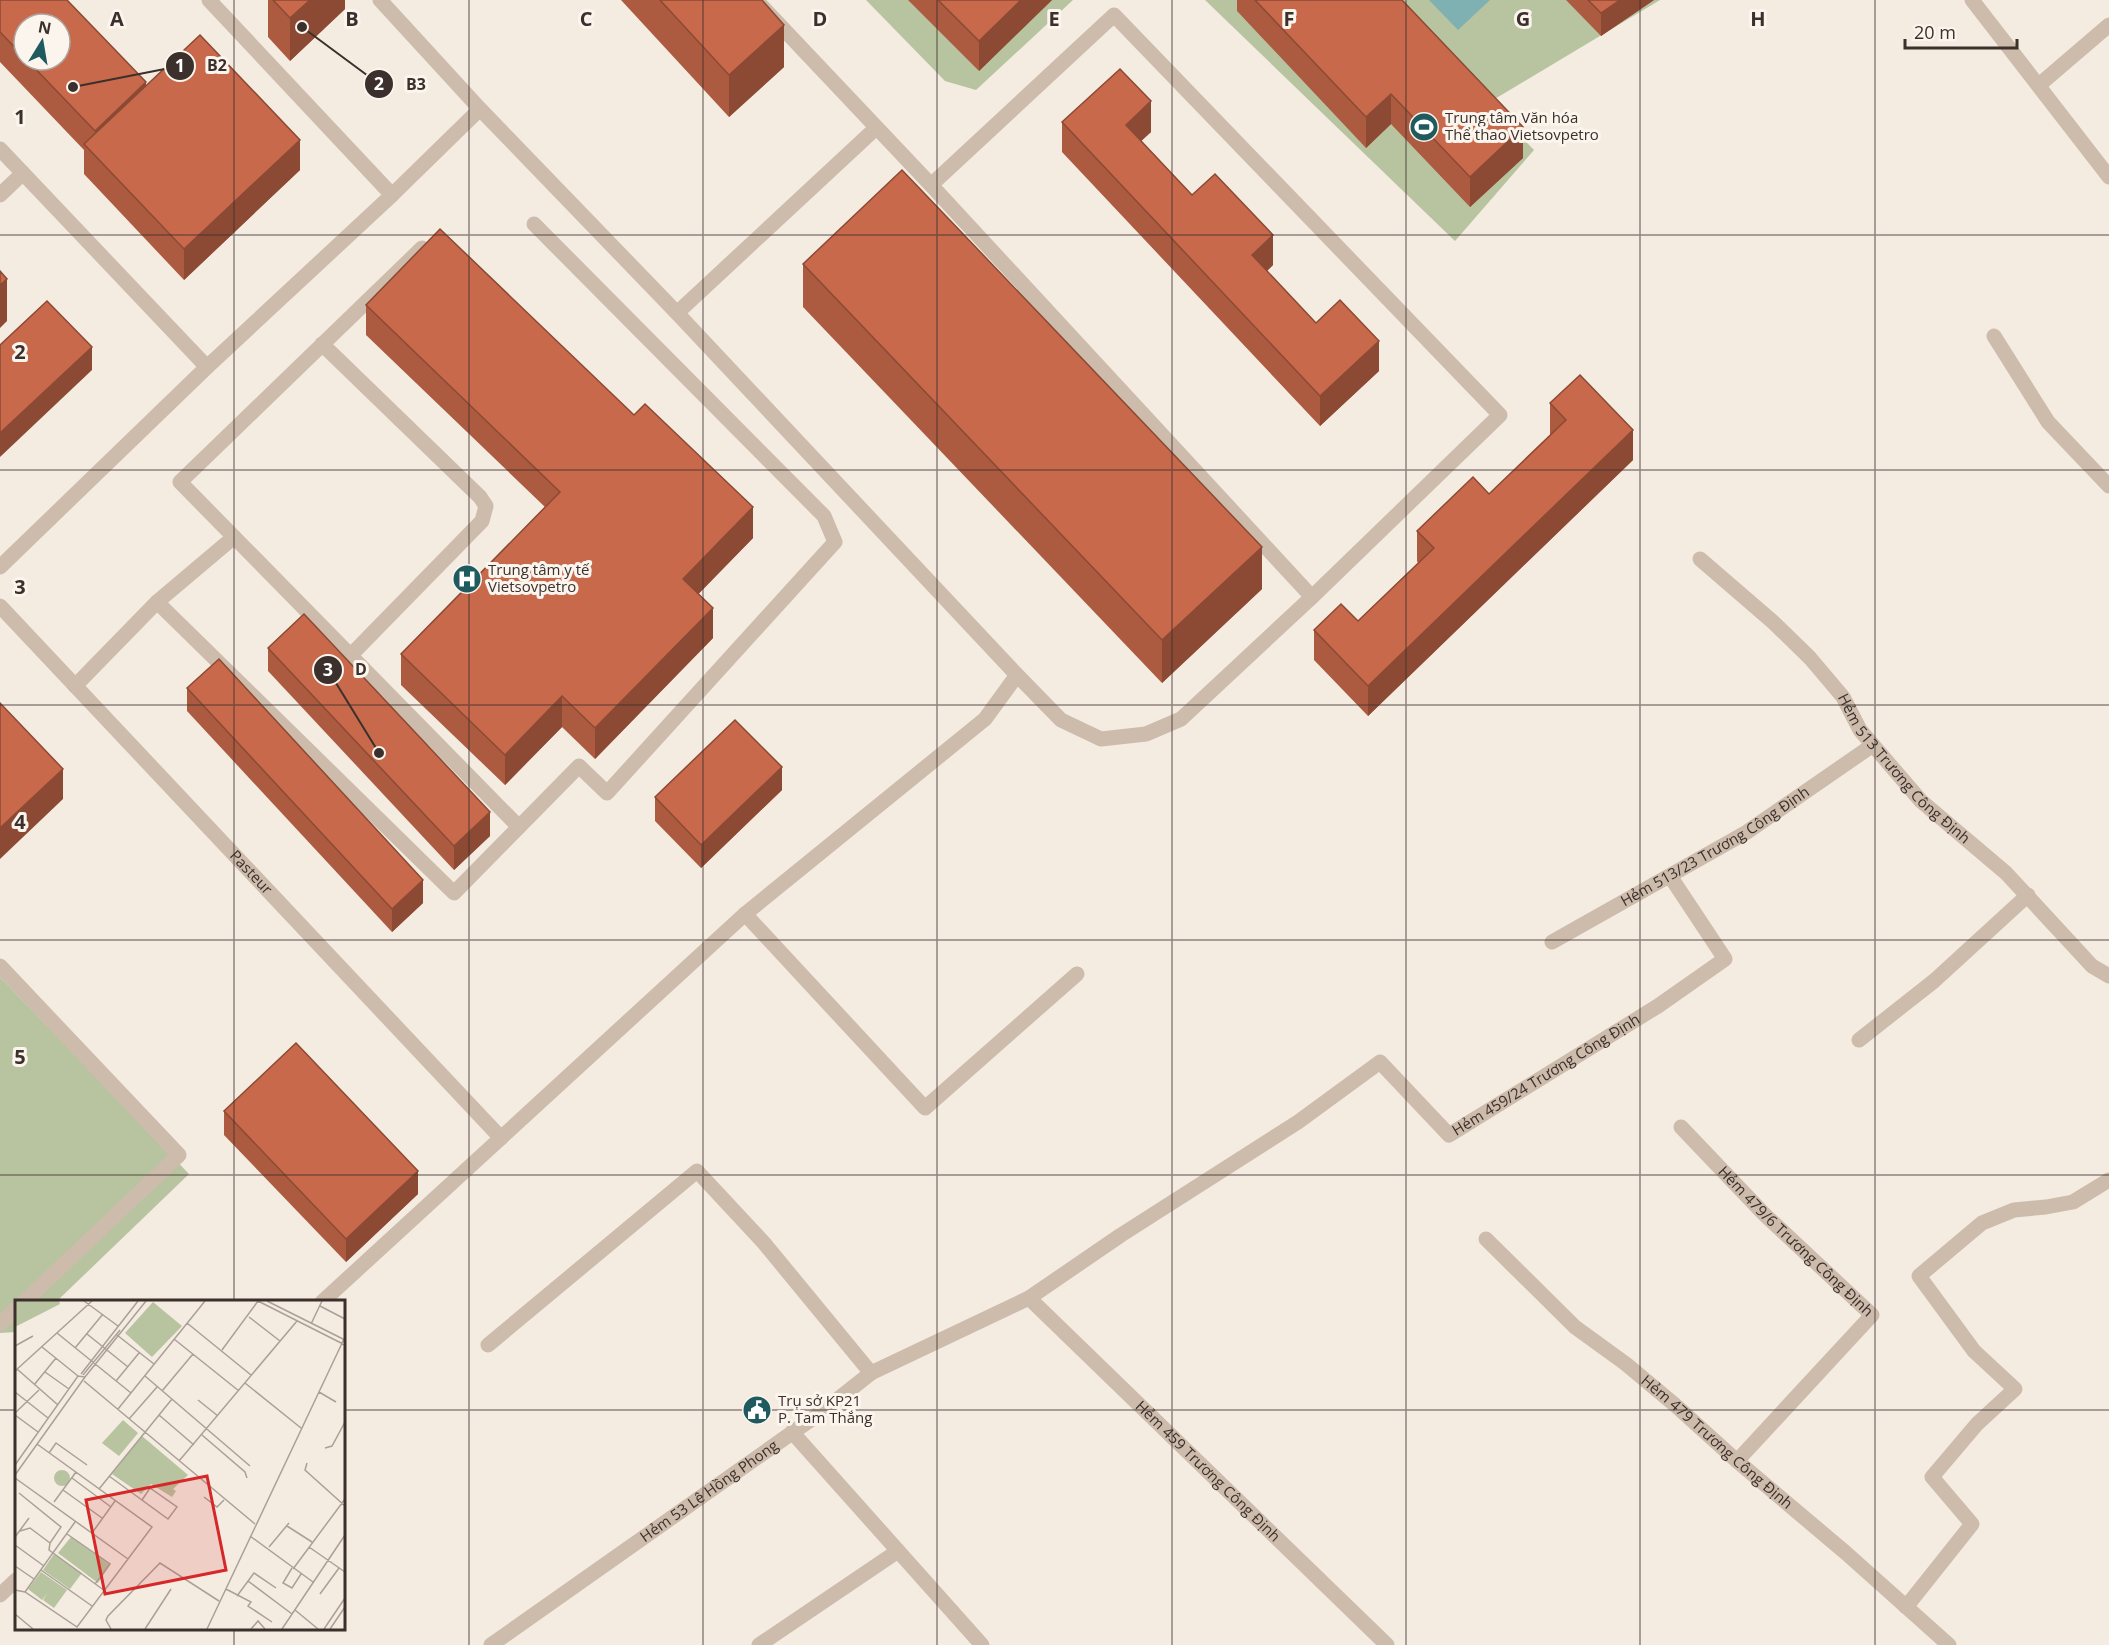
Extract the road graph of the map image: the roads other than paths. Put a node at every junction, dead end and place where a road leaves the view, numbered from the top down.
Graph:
1 (209, 0) edge
2 (380, 0) edge
3 (756, 0) edge
4 (1972, 0) edge
5 (2109, 25) edge
6 (2039, 85) junction
7 (480, 109) junction
8 (876, 128) junction
9 (0, 149) edge
10 (23, 173) junction
11 (2109, 177) edge
12 (931, 185) junction
13 (0, 195) edge
14 (392, 195) junction
15 (534, 224) dead end
16 (422, 248) edge
17 (677, 313) junction
18 (1994, 336) dead end
19 (322, 344) junction
20 (207, 367) junction
21 (2109, 486) edge
22 (234, 537) junction
23 (1700, 559) dead end
24 (0, 567) edge
25 (1312, 597) junction
26 (157, 602) junction
27 (0, 606) edge
28 (350, 656) junction
29 (1017, 675) junction
30 (75, 686) junction
31 (1873, 745) junction
32 (519, 827) junction
33 (1670, 876) junction
34 (2028, 895) junction
35 (746, 914) junction
36 (1552, 942) dead end
37 (0, 966) edge
38 (1077, 974) dead end
39 (2109, 976) edge
40 (1859, 1040) dead end
41 (1681, 1127) dead end
42 (501, 1138) junction
43 (2109, 1180) edge
44 (1486, 1239) dead end
45 (1029, 1298) junction
46 (26, 1300) edge
47 (324, 1300) edge
48 (15, 1310) edge
49 (0, 1324) edge
50 (488, 1346) dead end
51 (872, 1373) junction
52 (792, 1432) junction
53 (1737, 1461) junction
54 (898, 1551) junction
55 (1906, 1607) junction
56 (491, 1645) edge
57 (759, 1645) edge
58 (982, 1645) edge
59 (1387, 1645) edge
60 (1949, 1645) edge

1 - 14 street
2 - 7 street
3 - 8 street
4 - 6 street
5 - 6 street
6 - 11 street
7 - 14 street
7 - 17 street
8 - 12 street
8 - 17 street
9 - 10 street
10 - 13 street
10 - 20 street
12 - 25 street
12 - 25 street
14 - 20 street
15 - 32 street
16 - 19 street
17 - 29 street
18 - 21 street
19 - 22 street
19 - 28 street
20 - 24 street
22 - 26 street
22 - 28 street
23 - 31 street, Hẻm 513 Trương Công Định
25 - 29 street
26 - 30 street
26 - 32 street
27 - 30 street, Pasteur
28 - 32 street
29 - 35 street
30 - 42 street, Pasteur
31 - 33 street, Hẻm 513/23 Trương Công Định
31 - 34 street, Hẻm 513 Trương Công Định
33 - 36 street, Hẻm 513/23 Trương Công Định
33 - 45 street, Hẻm 459/24 Trương Công Định
34 - 39 street, Hẻm 513 Trương Công Định
34 - 40 street
35 - 38 street
35 - 42 street
37 - 46 street
41 - 53 street, Hẻm 479/6 Trương Công Định
42 - 47 street
43 - 55 street
44 - 53 street, Hẻm 479 Trương Công Định
45 - 51 street, Hẻm 53 Lê Hồng Phong
45 - 59 street, Hẻm 459 Trương Công Định
48 - 49 street
50 - 51 street
51 - 52 street, Hẻm 53 Lê Hồng Phong
52 - 54 street
52 - 56 street, Hẻm 53 Lê Hồng Phong
53 - 55 street, Hẻm 479 Trương Công Định
54 - 57 street
54 - 58 street
55 - 60 street, Hẻm 479 Trương Công Định

